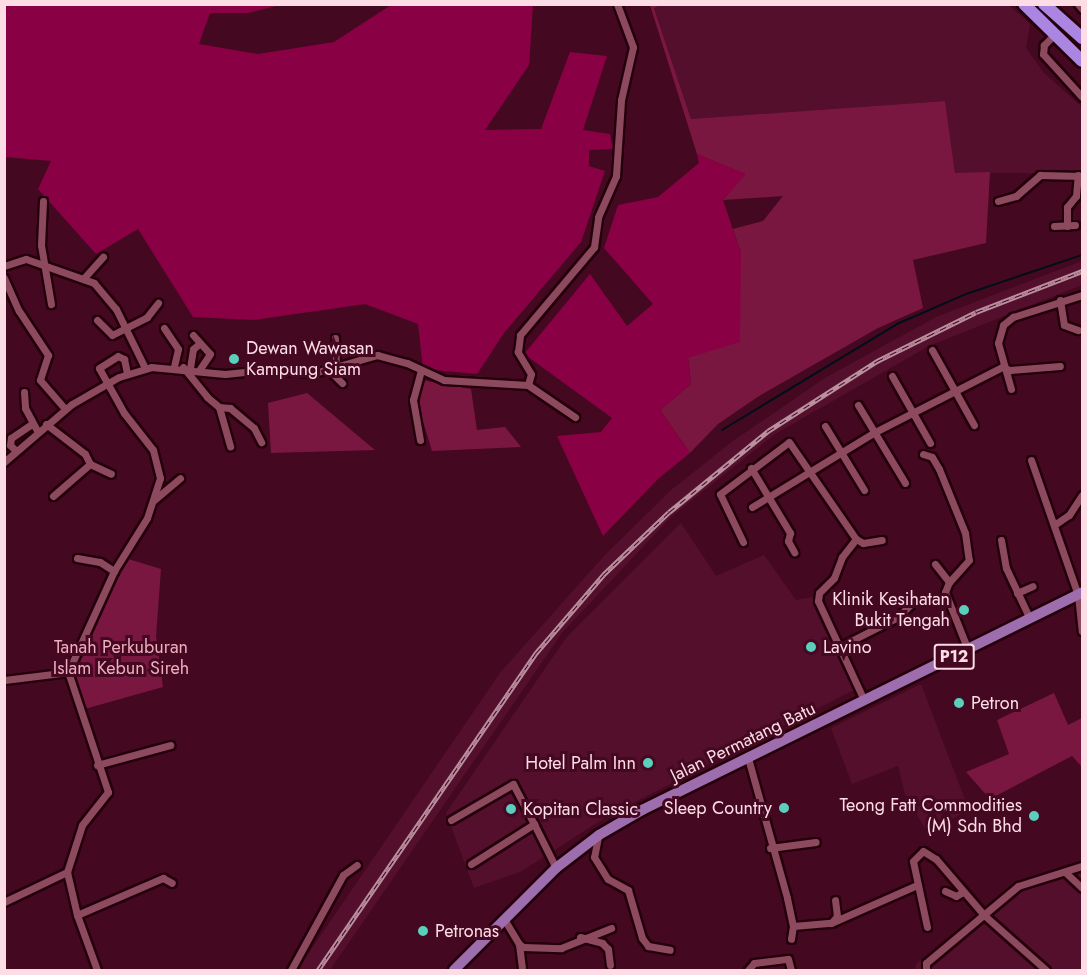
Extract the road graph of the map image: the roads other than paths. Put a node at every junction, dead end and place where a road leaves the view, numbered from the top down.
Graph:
1 (617, 4) edge
2 (1024, 4) edge
3 (1044, 4) edge
4 (1078, 4) edge
5 (1083, 9) edge
6 (1055, 34) junction
7 (1083, 38) edge
8 (1083, 62) edge
9 (1083, 97) edge
10 (1080, 176) edge
11 (43, 201) dead end
12 (998, 201) dead end
13 (1075, 225) dead end
14 (1054, 226) dead end
15 (1066, 226) junction
16 (103, 257) dead end
17 (44, 265) junction
18 (4, 266) edge
19 (4, 278) edge
20 (83, 279) junction
21 (1083, 295) edge
22 (1060, 300) junction
23 (158, 303) dead end
24 (51, 304) dead end
25 (97, 320) dead end
26 (125, 327) junction
27 (164, 328) dead end
28 (1078, 330) dead end
29 (193, 335) dead end
30 (334, 338) dead end
31 (200, 344) junction
32 (932, 350) dead end
33 (336, 365) junction
34 (174, 366) junction
35 (1060, 366) dead end
36 (1002, 367) junction
37 (145, 368) junction
38 (187, 368) junction
39 (200, 369) junction
40 (328, 369) junction
41 (421, 371) junction
42 (127, 373) junction
43 (892, 376) dead end
44 (106, 383) junction
45 (342, 383) dead end
46 (528, 386) junction
47 (955, 388) junction
48 (1011, 389) dead end
49 (24, 392) dead end
50 (858, 405) dead end
51 (219, 407) junction
52 (65, 409) junction
53 (912, 412) junction
54 (575, 417) dead end
55 (32, 424) junction
56 (46, 424) junction
57 (974, 425) dead end
58 (825, 426) dead end
59 (37, 431) junction
60 (873, 433) junction
61 (420, 440) dead end
62 (261, 442) dead end
63 (930, 443) dead end
64 (10, 446) edge
65 (230, 446) dead end
66 (842, 451) junction
67 (923, 454) dead end
68 (1031, 460) dead end
69 (4, 462) edge
70 (90, 464) junction
71 (751, 468) junction
72 (810, 471) junction
73 (111, 474) dead end
74 (180, 478) dead end
75 (905, 483) dead end
76 (864, 490) dead end
77 (1083, 495) edge
78 (53, 496) dead end
79 (768, 496) junction
80 (154, 500) junction
81 (752, 507) dead end
82 (1054, 525) junction
83 (856, 539) junction
84 (882, 540) dead end
85 (1001, 540) dead end
86 (743, 542) dead end
87 (794, 552) dead end
88 (76, 558) dead end
89 (935, 564) dead end
90 (114, 571) junction
91 (949, 582) junction
92 (1033, 586) dead end
93 (1017, 592) junction
94 (1080, 594) edge
95 (912, 604) dead end
96 (1030, 620) junction
97 (1083, 631) edge
98 (839, 647) junction
99 (968, 650) junction
100 (68, 672) junction
101 (4, 680) edge
102 (864, 700) junction
103 (170, 745) dead end
104 (748, 758) junction
105 (98, 765) junction
106 (451, 819) dead end
107 (534, 824) junction
108 (599, 835) junction
109 (816, 842) dead end
110 (770, 848) junction
111 (471, 864) dead end
112 (357, 865) dead end
113 (1083, 866) edge
114 (556, 868) junction
115 (67, 872) junction
116 (1065, 872) junction
117 (172, 883) dead end
118 (917, 885) junction
119 (1083, 888) edge
120 (945, 891) dead end
121 (963, 892) junction
122 (835, 900) dead end
123 (4, 902) edge
124 (77, 915) junction
125 (984, 915) junction
126 (504, 919) junction
127 (831, 923) junction
128 (793, 926) junction
129 (927, 927) dead end
130 (611, 928) dead end
131 (580, 937) junction
132 (791, 939) dead end
133 (519, 944) junction
134 (670, 950) dead end
135 (610, 965) dead end
136 (926, 967) edge
137 (522, 968) dead end
138 (97, 970) edge
139 (291, 970) edge
140 (454, 970) edge
141 (748, 970) edge
142 (791, 970) edge
143 (1046, 970) edge

1 - 46 street
2 - 6 highway
3 - 7 highway
4 - 5 street
6 - 8 highway
6 - 9 street
10 - 12 street
10 - 15 street
11 - 17 street
13 - 15 street
14 - 15 street
16 - 20 street
17 - 18 street
17 - 20 street
17 - 24 street
19 - 52 street
20 - 26 street
21 - 22 street
22 - 28 street
22 - 36 street
23 - 26 street
25 - 26 street
26 - 37 street
27 - 34 street
29 - 31 street
30 - 33 street
31 - 38 street
31 - 39 street
32 - 47 street
33 - 40 street
33 - 41 street
34 - 37 street
34 - 38 street
35 - 36 street
36 - 47 street
36 - 48 street
37 - 42 street
38 - 39 street
38 - 51 street
39 - 40 street
40 - 45 street
41 - 46 street
41 - 61 street
42 - 44 street
42 - 44 street
43 - 53 street
44 - 52 street
44 - 80 street
46 - 54 street
47 - 53 street
47 - 57 street
49 - 55 street
50 - 60 street
51 - 62 street
51 - 65 street
52 - 56 street
53 - 60 street
53 - 63 street
55 - 59 street
55 - 64 street
56 - 59 street
56 - 70 street
58 - 66 street
59 - 64 street
60 - 66 street
60 - 75 street
64 - 69 street
66 - 72 street
66 - 76 street
67 - 91 street
68 - 82 street
70 - 73 street
70 - 78 street
71 - 72 street
71 - 79 street
71 - 86 street
72 - 79 street
72 - 83 street
74 - 80 street
77 - 82 street
79 - 81 street
79 - 87 street
80 - 90 street
82 - 94 street
83 - 84 street
83 - 98 street
85 - 93 street
88 - 90 street
89 - 91 street
90 - 100 street
91 - 99 street
92 - 93 street
93 - 96 street
94 - 96 main road, Jalan Permatang Batu / P12
94 - 97 street
95 - 98 street
96 - 99 main road, Jalan Permatang Batu / P12
98 - 102 street
99 - 102 main road, Jalan Permatang Batu / P12
100 - 101 street
100 - 105 street
102 - 104 main road, Jalan Permatang Batu / P12
103 - 105 street
104 - 108 main road, Jalan Permatang Batu / P12
104 - 110 street
105 - 115 street
106 - 107 street
107 - 111 street
107 - 114 street
108 - 114 main road, Jalan Permatang Batu / P12
108 - 134 street
109 - 110 street
110 - 128 street
112 - 139 street
113 - 116 street
114 - 126 main road, Jalan Permatang Batu / P12
115 - 123 street
115 - 124 street
116 - 119 street
116 - 125 street
117 - 124 street
118 - 121 street
118 - 127 street
118 - 129 street
120 - 121 street
121 - 125 street
122 - 127 street
124 - 138 street
125 - 136 street
125 - 143 street
126 - 133 street
126 - 140 main road, Jalan Permatang Batu / P12
127 - 128 street
128 - 132 street
130 - 131 street
131 - 133 street
131 - 135 street
133 - 137 street
141 - 142 street

